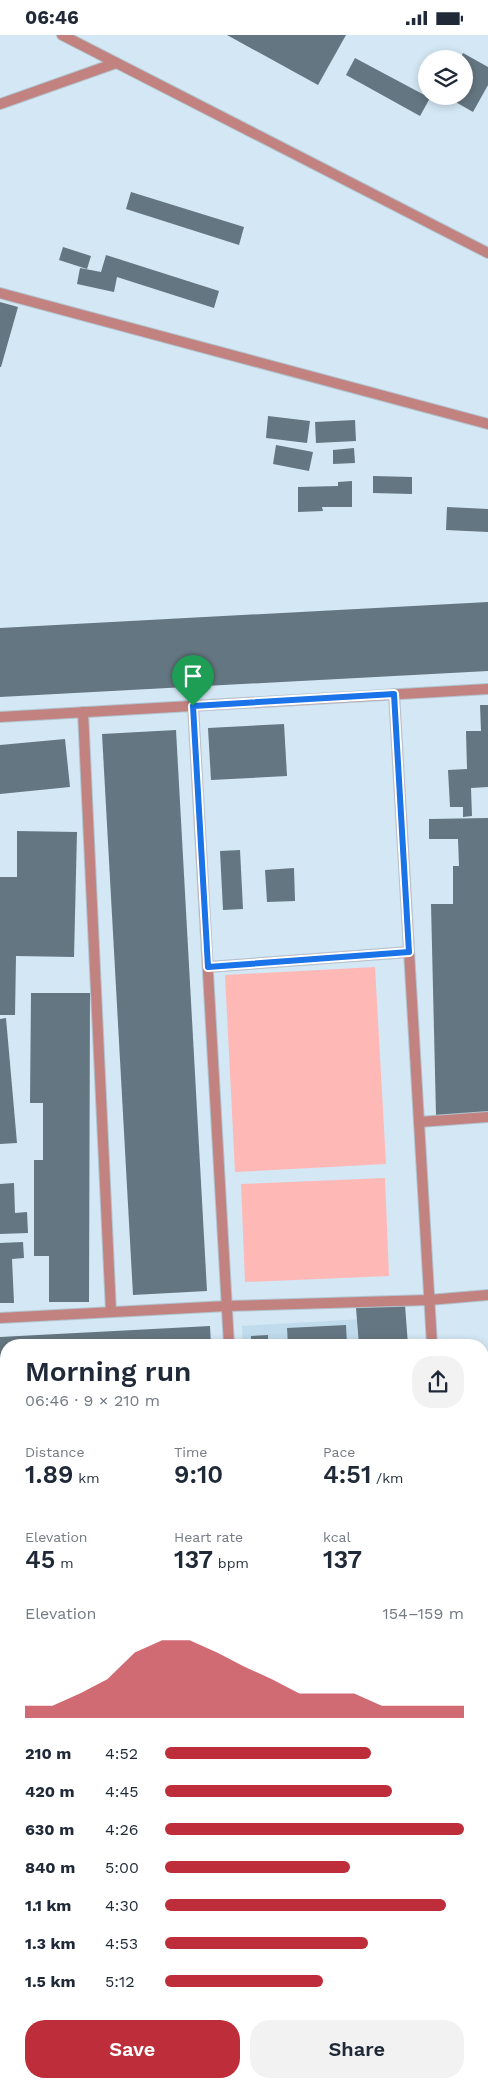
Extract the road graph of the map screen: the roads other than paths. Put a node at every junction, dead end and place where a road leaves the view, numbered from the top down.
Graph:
1 (62, 35) edge
2 (116, 63) junction
3 (0, 104) edge
4 (488, 253) edge
5 (0, 293) edge
6 (488, 424) edge
7 (488, 689) edge
8 (394, 694) junction
9 (193, 706) junction
10 (82, 712) junction
11 (0, 717) edge
12 (409, 952) junction
13 (208, 967) junction
14 (488, 1117) edge
15 (419, 1122) junction
16 (488, 1295) edge
17 (429, 1300) junction
18 (227, 1306) junction
19 (111, 1312) junction
20 (0, 1318) edge
21 (229, 1339) edge
22 (432, 1339) edge

1 - 2 street
2 - 3 street
2 - 4 street
5 - 6 street
7 - 8 street
8 - 9 street
8 - 12 street
9 - 10 street
9 - 13 street
10 - 11 street
10 - 19 street
12 - 13 street
12 - 15 street
13 - 18 street
14 - 15 street
15 - 17 street
16 - 17 street
17 - 18 street
17 - 22 street
18 - 19 street
18 - 21 street
19 - 20 street

